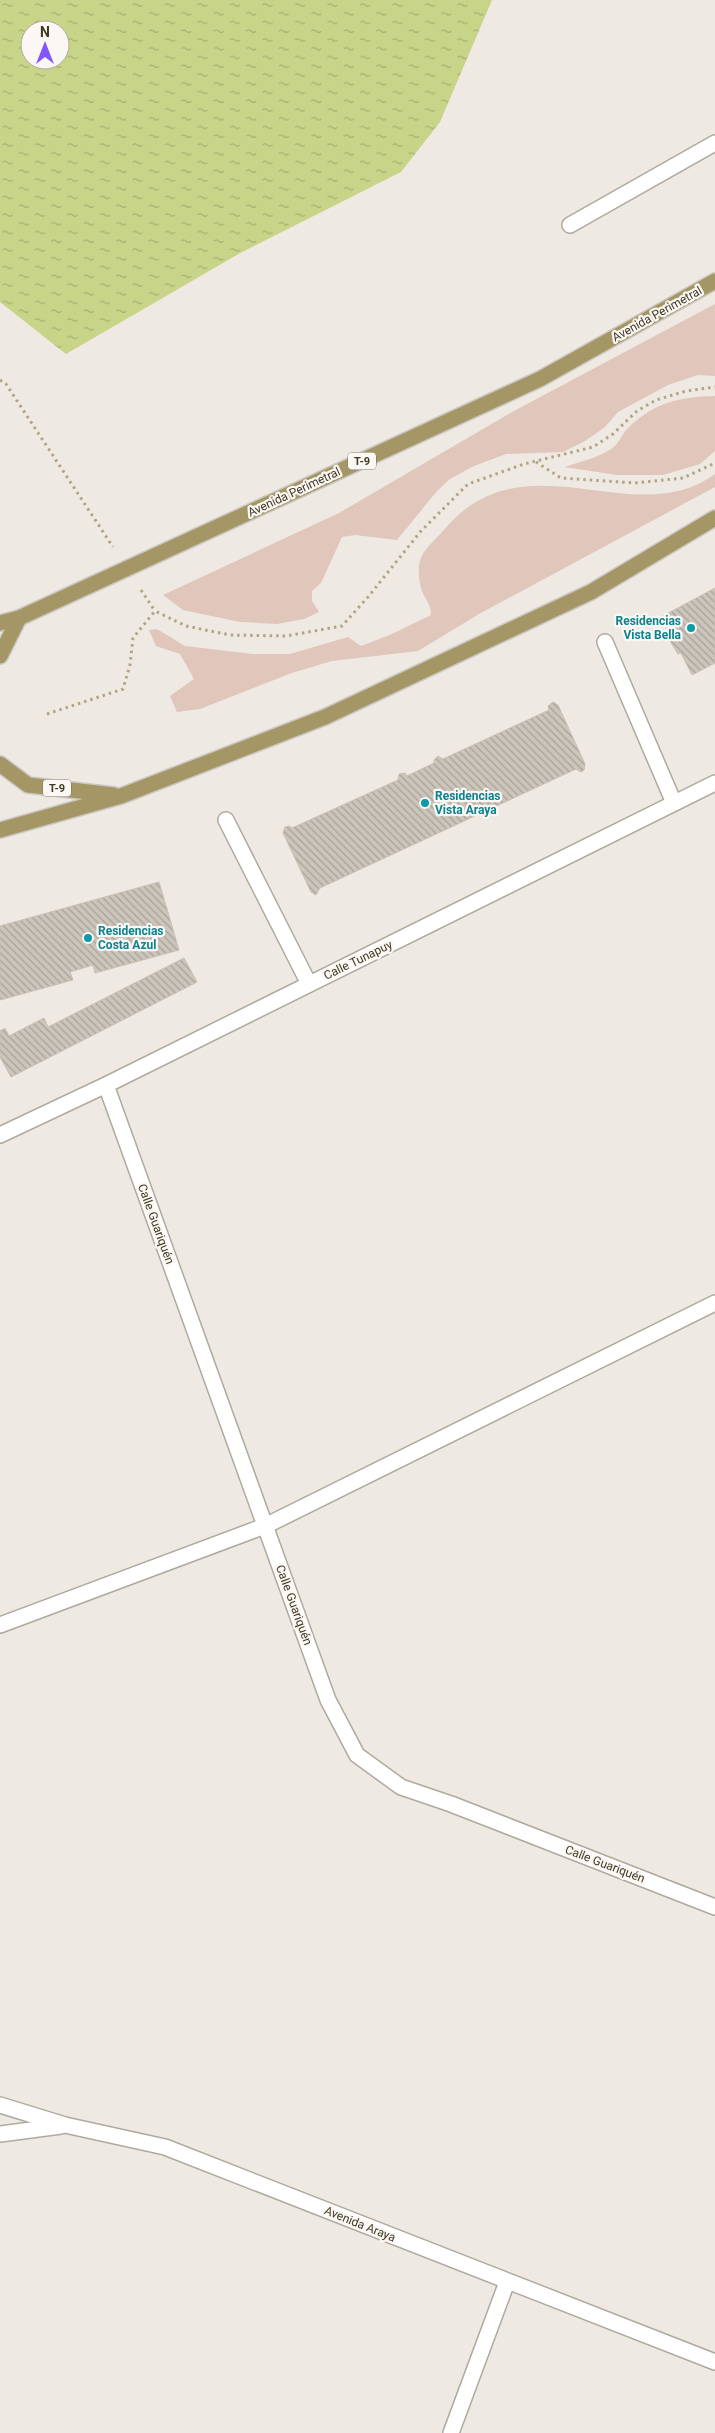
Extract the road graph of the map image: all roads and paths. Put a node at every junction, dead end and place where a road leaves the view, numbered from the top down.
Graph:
1 (715, 143) edge
2 (570, 224) dead end
3 (715, 281) edge
4 (0, 380) edge
5 (715, 387) edge
6 (535, 462) junction
7 (715, 464) edge
8 (715, 518) edge
9 (127, 568) junction
10 (155, 612) junction
11 (19, 618) junction
12 (0, 623) edge
13 (605, 642) dead end
14 (0, 656) edge
15 (47, 714) dead end
16 (0, 764) edge
17 (715, 783) edge
18 (121, 796) junction
19 (674, 803) junction
20 (226, 820) dead end
21 (0, 830) edge
22 (310, 984) junction
23 (106, 1085) junction
24 (0, 1135) edge
25 (715, 1303) edge
26 (265, 1526) junction
27 (0, 1625) edge
28 (715, 1907) edge
29 (0, 2105) edge
30 (65, 2125) junction
31 (0, 2134) edge
32 (507, 2282) junction
33 (715, 2362) edge
34 (451, 2433) edge

1 - 2 street
3 - 9 main road, Avenida Perimetral / T-9
4 - 9 path
5 - 6 path
6 - 7 path
6 - 10 path
8 - 18 main road, T-9
9 - 10 path
9 - 11 main road, Avenida Perimetral / T-9
10 - 15 path
11 - 12 main road, Avenida Perimetral / T-9
11 - 14 main road
13 - 19 street
16 - 18 main road, T-9
17 - 19 street, Calle Tunapuy
18 - 21 main road, T-9
19 - 22 street, Calle Tunapuy
20 - 22 street
22 - 23 street, Calle Tunapuy
23 - 24 street, Calle Tunapuy
23 - 26 street, Calle Guariquén
25 - 26 street
26 - 27 street
26 - 28 street, Calle Guariquén
29 - 30 street, Avenida Araya
30 - 31 street
30 - 32 street, Avenida Araya
32 - 33 street, Avenida Araya
32 - 34 street

